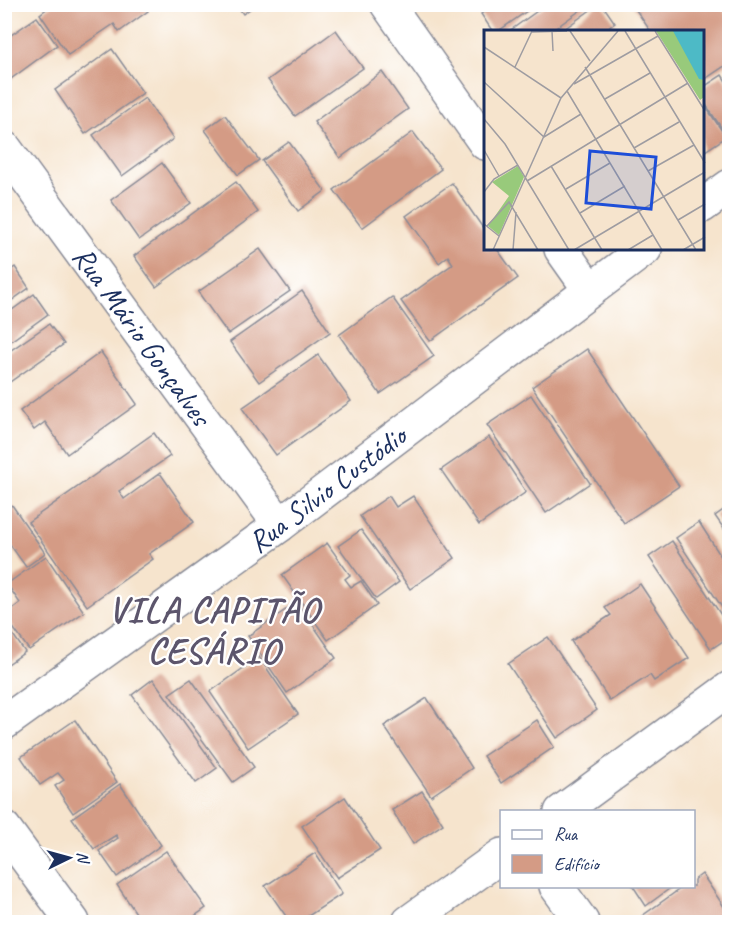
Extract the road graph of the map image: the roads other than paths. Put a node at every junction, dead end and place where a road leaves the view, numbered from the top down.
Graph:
1 (387, 4) edge
2 (484, 142) edge
3 (4, 147) edge
4 (729, 186) edge
5 (704, 205) edge
6 (562, 250) edge
7 (644, 250) edge
8 (590, 290) junction
9 (280, 525) junction
10 (729, 688) edge
11 (4, 723) edge
12 (564, 810) edge
13 (4, 828) edge
14 (500, 856) edge
15 (557, 888) edge
16 (73, 922) edge
17 (409, 922) edge
18 (582, 922) edge

1 - 2 street
3 - 9 street, Rua Mário Gonçalves
4 - 5 street
6 - 8 street
7 - 8 street, Rua Silvio Custódio
8 - 9 street, Rua Silvio Custódio
9 - 11 street, Rua Silvio Custódio
10 - 12 street
13 - 16 street
14 - 17 street
15 - 18 street

